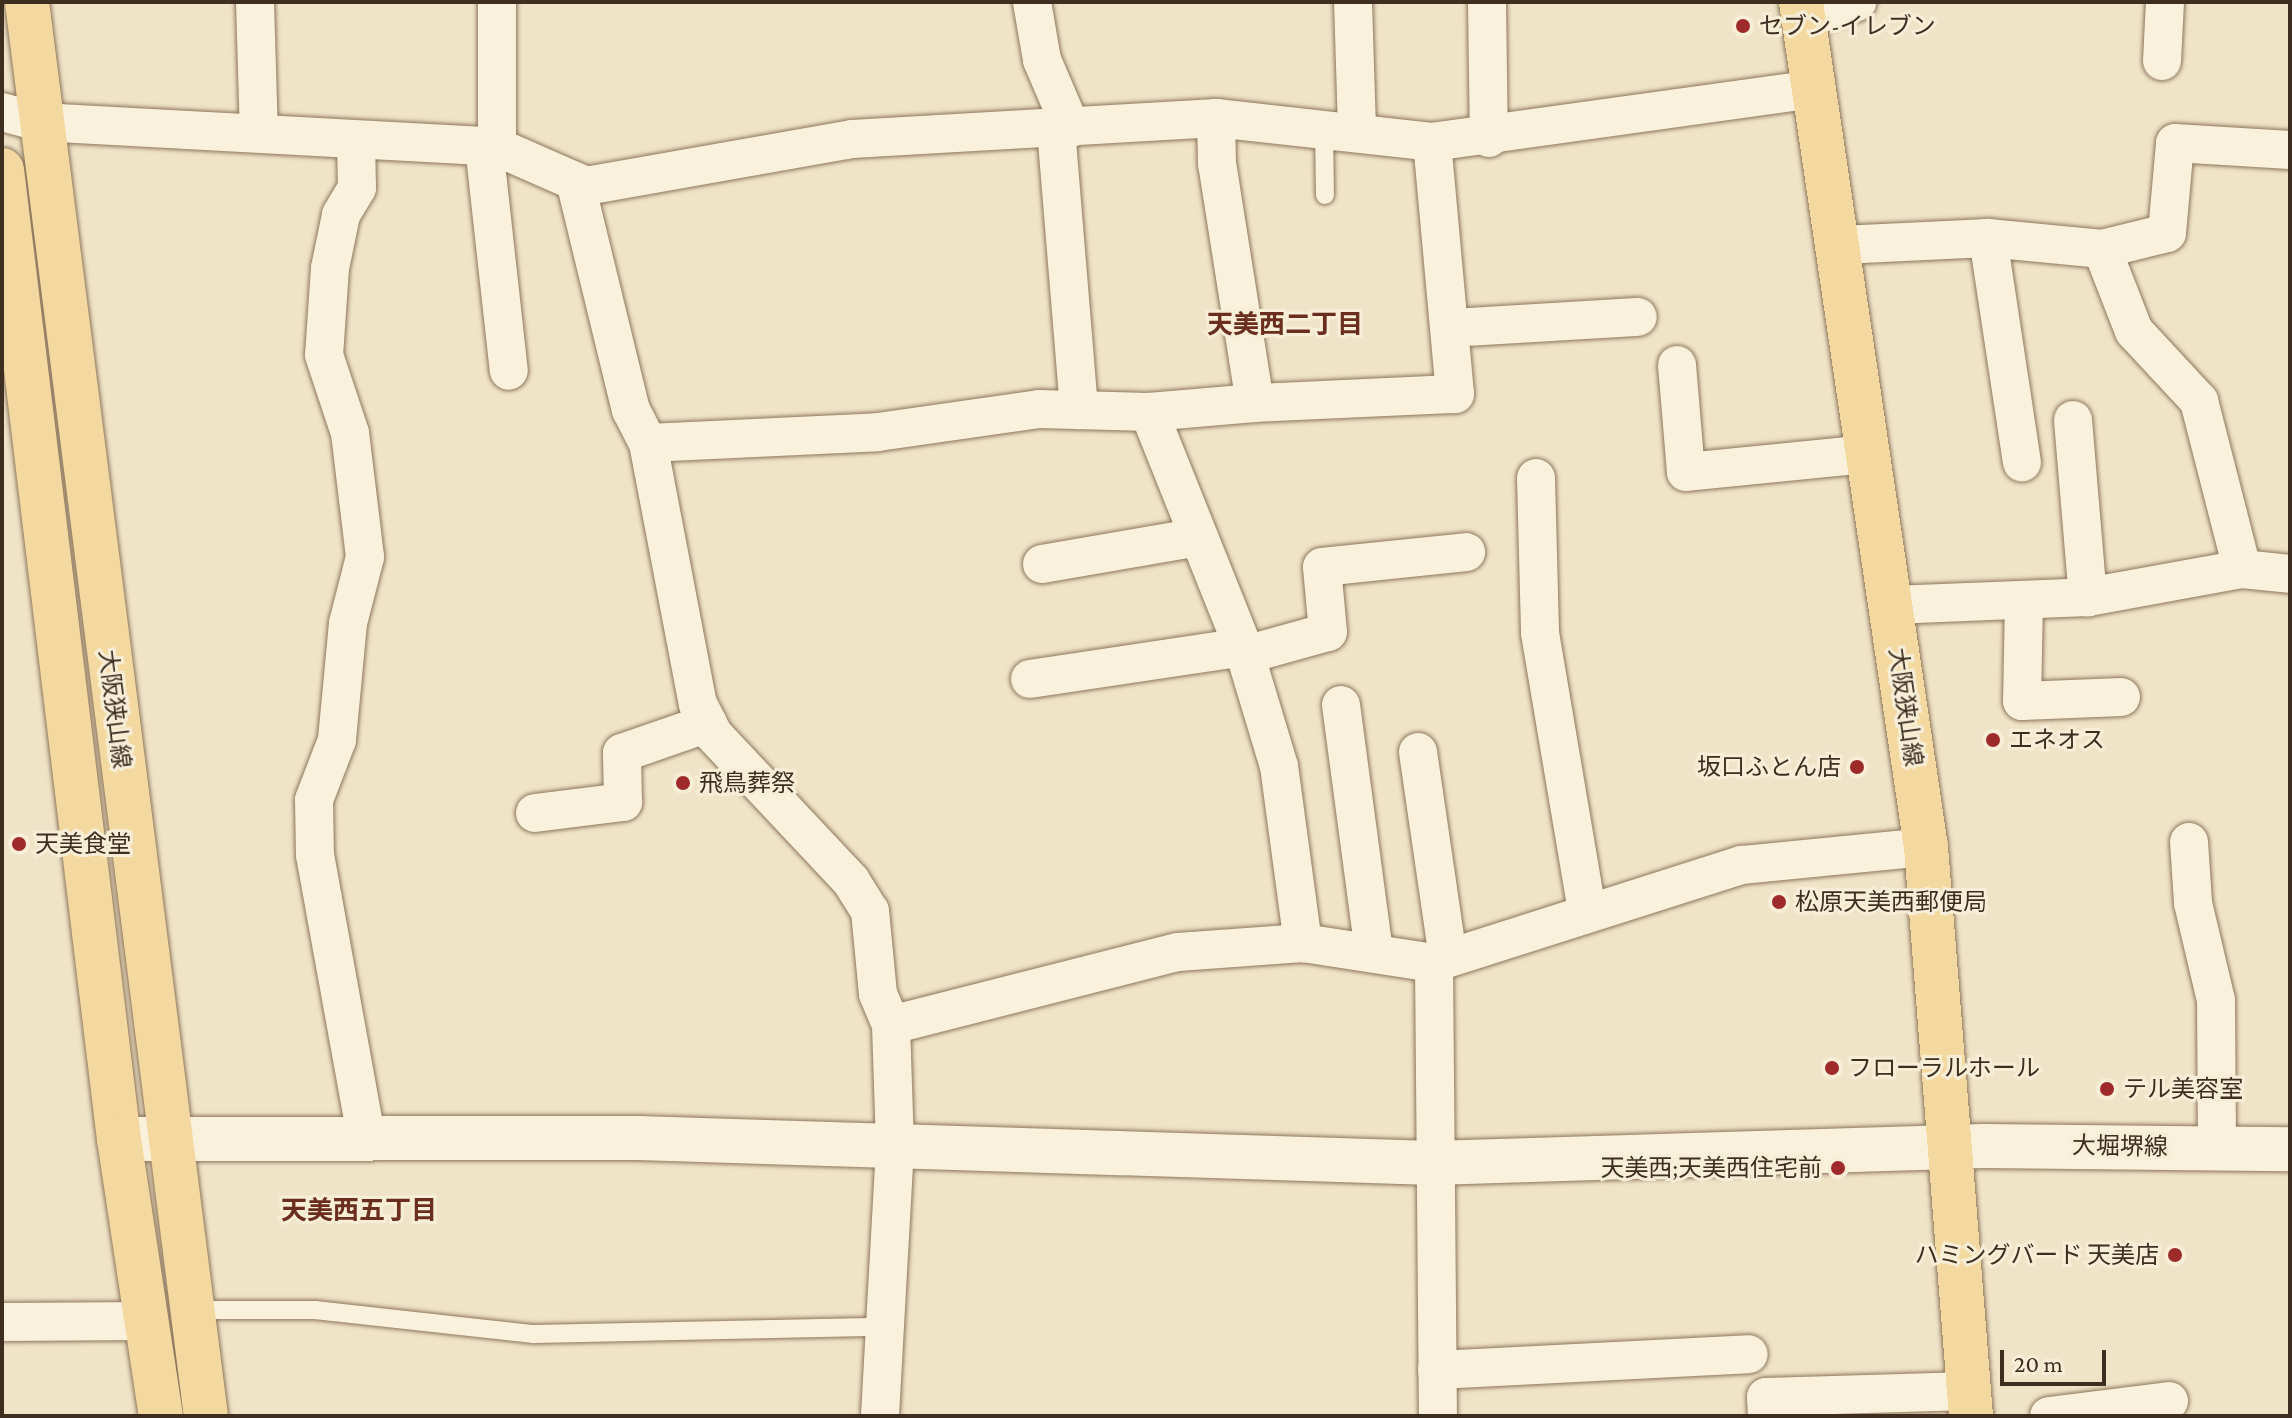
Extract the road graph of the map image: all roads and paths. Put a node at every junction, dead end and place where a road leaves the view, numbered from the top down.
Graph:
1 (27, 2) edge
2 (255, 2) edge
3 (497, 2) edge
4 (1032, 2) edge
5 (1353, 2) edge
6 (1487, 2) edge
7 (1857, 2) edge
8 (2165, 2) edge
9 (1802, 10) edge
10 (2162, 61) dead end
11 (1815, 89) junction
12 (21, 117) edge
13 (1216, 118) junction
14 (1064, 128) junction
15 (1340, 128) junction
16 (259, 133) junction
17 (1489, 138) junction
18 (356, 140) junction
19 (1432, 142) junction
20 (490, 147) junction
21 (2290, 150) edge
22 (2, 170) edge
23 (575, 181) junction
24 (1325, 195) dead end
25 (1988, 238) junction
26 (1841, 245) junction
27 (2102, 249) junction
28 (1638, 317) dead end
29 (1451, 328) junction
30 (1677, 365) dead end
31 (509, 371) dead end
32 (1255, 403) junction
33 (1079, 410) junction
34 (1149, 412) junction
35 (2073, 420) dead end
36 (648, 443) junction
37 (1867, 454) junction
38 (2022, 462) dead end
39 (1536, 478) dead end
40 (1199, 537) junction
41 (1466, 552) dead end
42 (1042, 564) dead end
43 (2242, 569) junction
44 (2290, 574) edge
45 (2088, 597) junction
46 (2024, 600) junction
47 (1892, 605) junction
48 (1244, 651) junction
49 (1030, 679) dead end
50 (2121, 697) dead end
51 (1341, 705) dead end
52 (708, 723) junction
53 (1418, 752) dead end
54 (535, 813) dead end
55 (2189, 842) dead end
56 (1926, 847) junction
57 (1587, 911) junction
58 (1303, 943) junction
59 (1374, 951) junction
60 (1441, 961) junction
61 (891, 1025) junction
62 (169, 1138) junction
63 (119, 1139) junction
64 (367, 1140) junction
65 (895, 1147) junction
66 (1950, 1147) junction
67 (2217, 1147) junction
68 (2290, 1149) edge
69 (1433, 1163) junction
70 (192, 1310) junction
71 (146, 1321) junction
72 (2, 1322) edge
73 (881, 1327) junction
74 (1749, 1354) dead end
75 (1437, 1370) junction
76 (1970, 1404) edge
77 (2179, 1410) edge
78 (161, 1416) edge
79 (206, 1416) edge
80 (880, 1416) edge
81 (1438, 1416) edge
82 (1767, 1416) edge
83 (2049, 1416) edge

1 - 12 main road, 大阪狭山線
2 - 16 street
3 - 20 street
4 - 14 street
5 - 15 street
6 - 17 street
7 - 9 street
8 - 10 street
9 - 11 main road, 大阪狭山線
11 - 17 street
11 - 26 main road, 大阪狭山線
12 - 16 street
12 - 62 main road, 大阪狭山線
13 - 14 street
13 - 15 street
13 - 32 street
14 - 23 street
14 - 33 street
15 - 19 street
15 - 24 lane
16 - 18 street
17 - 19 street
18 - 20 street
18 - 64 street
19 - 29 street
20 - 23 street
20 - 31 street
21 - 27 street
22 - 63 main road, 大阪狭山線
23 - 36 street
25 - 26 street
25 - 27 street
25 - 38 street
26 - 37 main road, 大阪狭山線
27 - 43 street
28 - 29 street
29 - 32 street
30 - 37 street
32 - 34 street
33 - 34 street
33 - 36 street
34 - 40 street
35 - 45 street
36 - 52 street
37 - 47 main road, 大阪狭山線
39 - 57 street
40 - 42 street
40 - 48 street
41 - 48 street
43 - 44 street
43 - 45 street
45 - 46 street
46 - 47 street
46 - 50 street
47 - 56 main road, 大阪狭山線
48 - 49 street
48 - 58 street
51 - 59 street
52 - 54 street
52 - 61 street
53 - 60 street
55 - 67 street
56 - 57 street
56 - 66 main road, 大阪狭山線
57 - 60 street
58 - 59 street
58 - 61 street
59 - 60 street
60 - 69 street
61 - 65 street
62 - 63 street, 大堀堺線
62 - 64 street, 大堀堺線
62 - 70 main road, 大阪狭山線
63 - 71 main road, 大阪狭山線
64 - 65 street, 大堀堺線
65 - 69 street, 大堀堺線
65 - 73 street
66 - 67 street, 大堀堺線
66 - 69 street, 大堀堺線
66 - 76 main road, 大阪狭山線
67 - 68 street, 大堀堺線
69 - 75 street
70 - 73 lane
70 - 79 main road, 大阪狭山線
71 - 72 street
71 - 78 main road, 大阪狭山線
73 - 80 street
74 - 75 street
75 - 81 street
76 - 82 street
77 - 83 street

